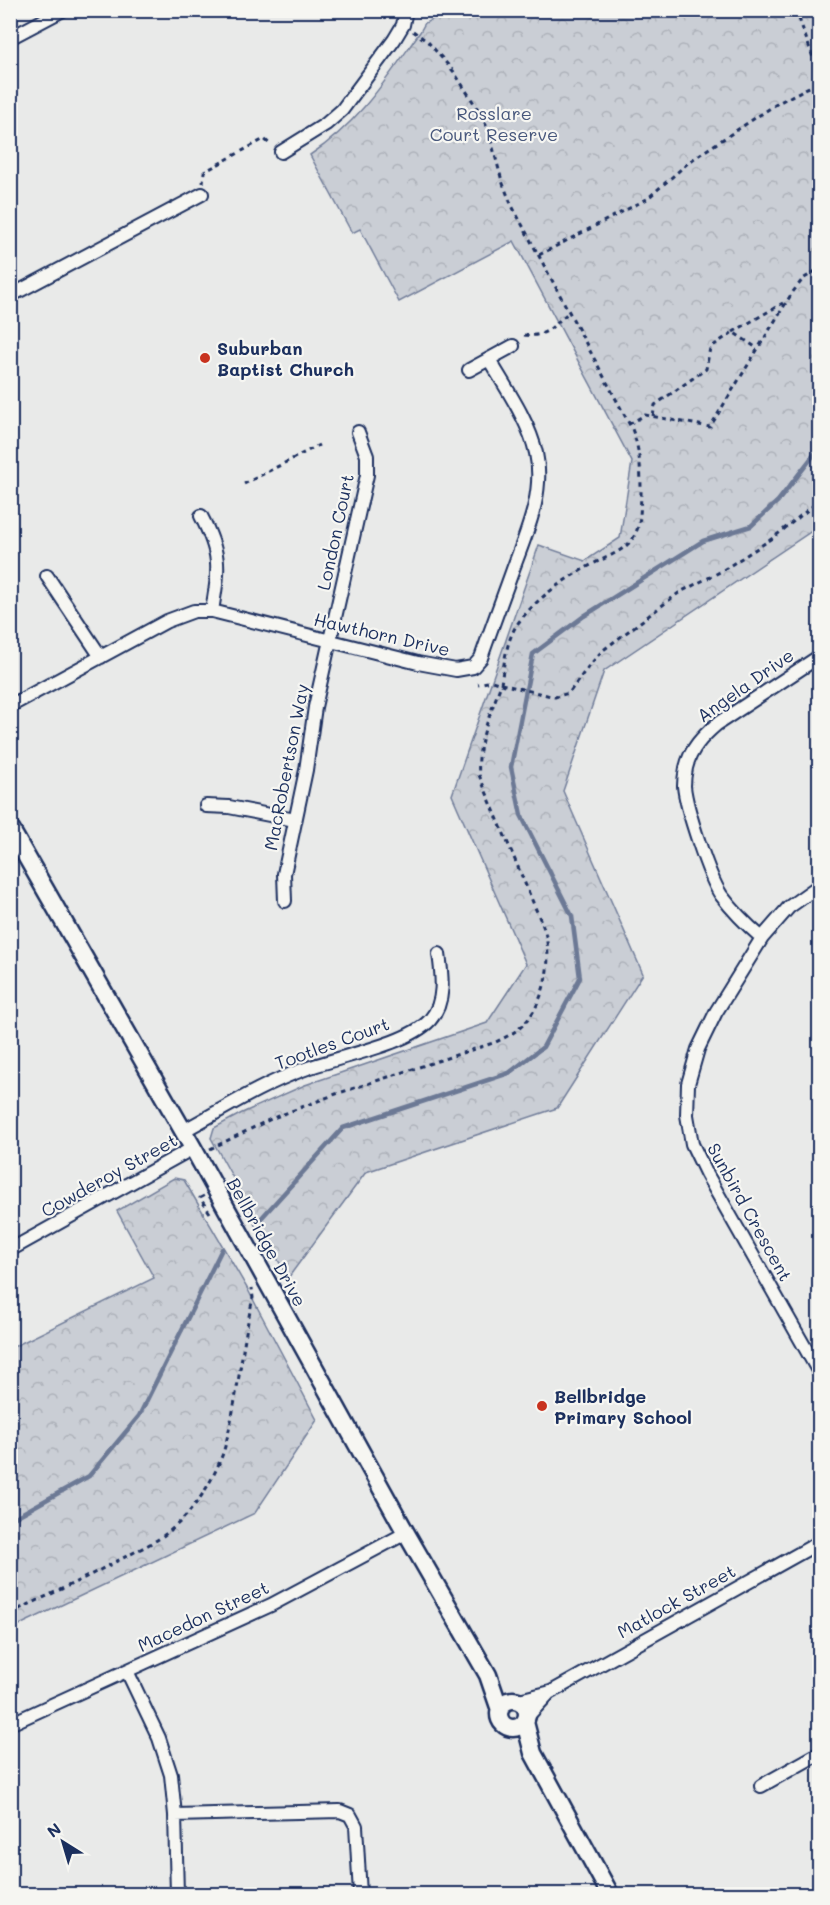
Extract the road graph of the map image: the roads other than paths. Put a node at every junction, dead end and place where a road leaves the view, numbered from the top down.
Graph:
1 (63, 10) edge
2 (406, 10) edge
3 (10, 38) edge
4 (281, 152) road end
5 (202, 194) road end
6 (10, 296) edge
7 (513, 346) dead end
8 (489, 359) junction
9 (469, 370) dead end
10 (358, 432) dead end
11 (201, 516) dead end
12 (47, 576) dead end
13 (212, 611) junction
14 (329, 640) junction
15 (100, 657) junction
16 (819, 657) edge
17 (10, 706) edge
18 (206, 806) dead end
19 (295, 820) junction
20 (10, 828) edge
21 (819, 885) edge
22 (285, 901) dead end
23 (762, 938) junction
24 (439, 954) dead end
25 (183, 1131) junction
26 (193, 1148) junction
27 (10, 1250) edge
28 (819, 1374) edge
29 (406, 1533) junction
30 (819, 1542) edge
31 (127, 1671) junction
32 (489, 1675) junction
33 (551, 1692) junction
34 (517, 1700) junction
35 (500, 1710) junction
36 (526, 1720) junction
37 (10, 1724) edge
38 (507, 1726) junction
39 (533, 1753) junction
40 (819, 1753) edge
41 (761, 1786) dead end
42 (175, 1815) junction
43 (177, 1894) edge
44 (360, 1894) edge
45 (610, 1894) edge

1 - 3 street
2 - 4 street
5 - 6 street
7 - 8 street
8 - 9 street
8 - 14 street, Hawthorn Drive
10 - 14 street, London Court
11 - 13 street
12 - 15 street
13 - 14 street, Hawthorn Drive
13 - 15 street, Hawthorn Drive
14 - 19 street, MacRobertson Way
15 - 17 street, Hawthorn Drive
16 - 23 street, Angela Drive
18 - 19 street
19 - 22 street, MacRobertson Way
20 - 25 street, Bellbridge Drive
21 - 23 street, Sunbird Crescent
23 - 28 street, Sunbird Crescent
24 - 25 street, Tootles Court
25 - 26 street, Bellbridge Drive
26 - 27 street, Cowderoy Street
26 - 29 street, Bellbridge Drive
29 - 31 street, Macedon Street
29 - 32 street, Bellbridge Drive
30 - 33 street, Matlock Street
31 - 37 street, Macedon Street
31 - 42 street
32 - 34 street, Bellbridge Drive
32 - 35 street, Bellbridge Drive
33 - 34 street, Matlock Street
33 - 36 street, Matlock Street
34 - 35 street
34 - 36 street
35 - 38 street
36 - 38 street
36 - 39 street
38 - 39 street
39 - 45 street
40 - 41 street
42 - 43 street
42 - 44 street

